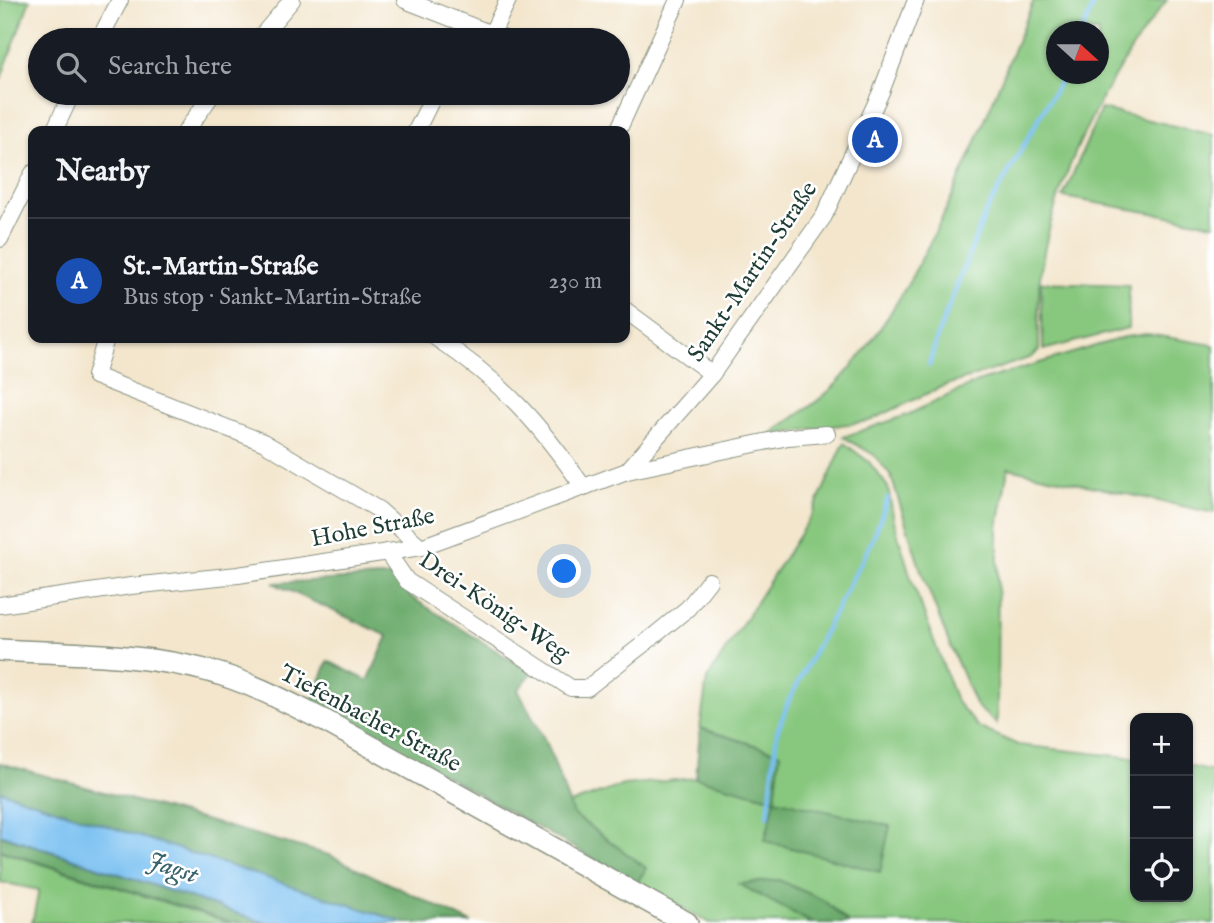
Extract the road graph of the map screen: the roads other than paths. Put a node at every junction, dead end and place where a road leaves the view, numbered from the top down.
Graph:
1 (120, 0) edge
2 (292, 0) edge
3 (405, 0) edge
4 (508, 0) edge
5 (678, 0) edge
6 (916, 0) edge
7 (467, 25) junction
8 (105, 28) edge
9 (268, 28) edge
10 (466, 28) edge
11 (475, 28) edge
12 (502, 28) edge
13 (630, 86) edge
14 (66, 105) edge
15 (204, 105) edge
16 (429, 105) edge
17 (623, 105) edge
18 (56, 126) edge
19 (190, 126) edge
20 (418, 126) edge
21 (619, 126) edge
22 (28, 184) edge
23 (0, 239) edge
24 (630, 314) edge
25 (105, 343) edge
26 (444, 343) edge
27 (712, 374) junction
28 (827, 434) dead end
29 (627, 471) junction
30 (584, 488) junction
31 (421, 547) junction
32 (387, 552) junction
33 (709, 581) dead end
34 (0, 605) edge
35 (0, 650) edge
36 (687, 923) edge

1 - 8 street
2 - 9 street
3 - 7 street
4 - 12 street
5 - 13 street
6 - 27 street, Sankt-Martin-Straße
7 - 10 street
7 - 11 street
14 - 18 street
15 - 19 street
16 - 20 street
17 - 21 street
22 - 23 street
24 - 27 street
25 - 31 street
26 - 30 street
27 - 29 street, Sankt-Martin-Straße
28 - 29 street, Hohe Straße
29 - 30 street, Hohe Straße
30 - 31 street, Hohe Straße
31 - 32 street, Hohe Straße
32 - 33 street, Drei-König-Weg
32 - 34 street, Hohe Straße
35 - 36 main road, Tiefenbacher Straße

